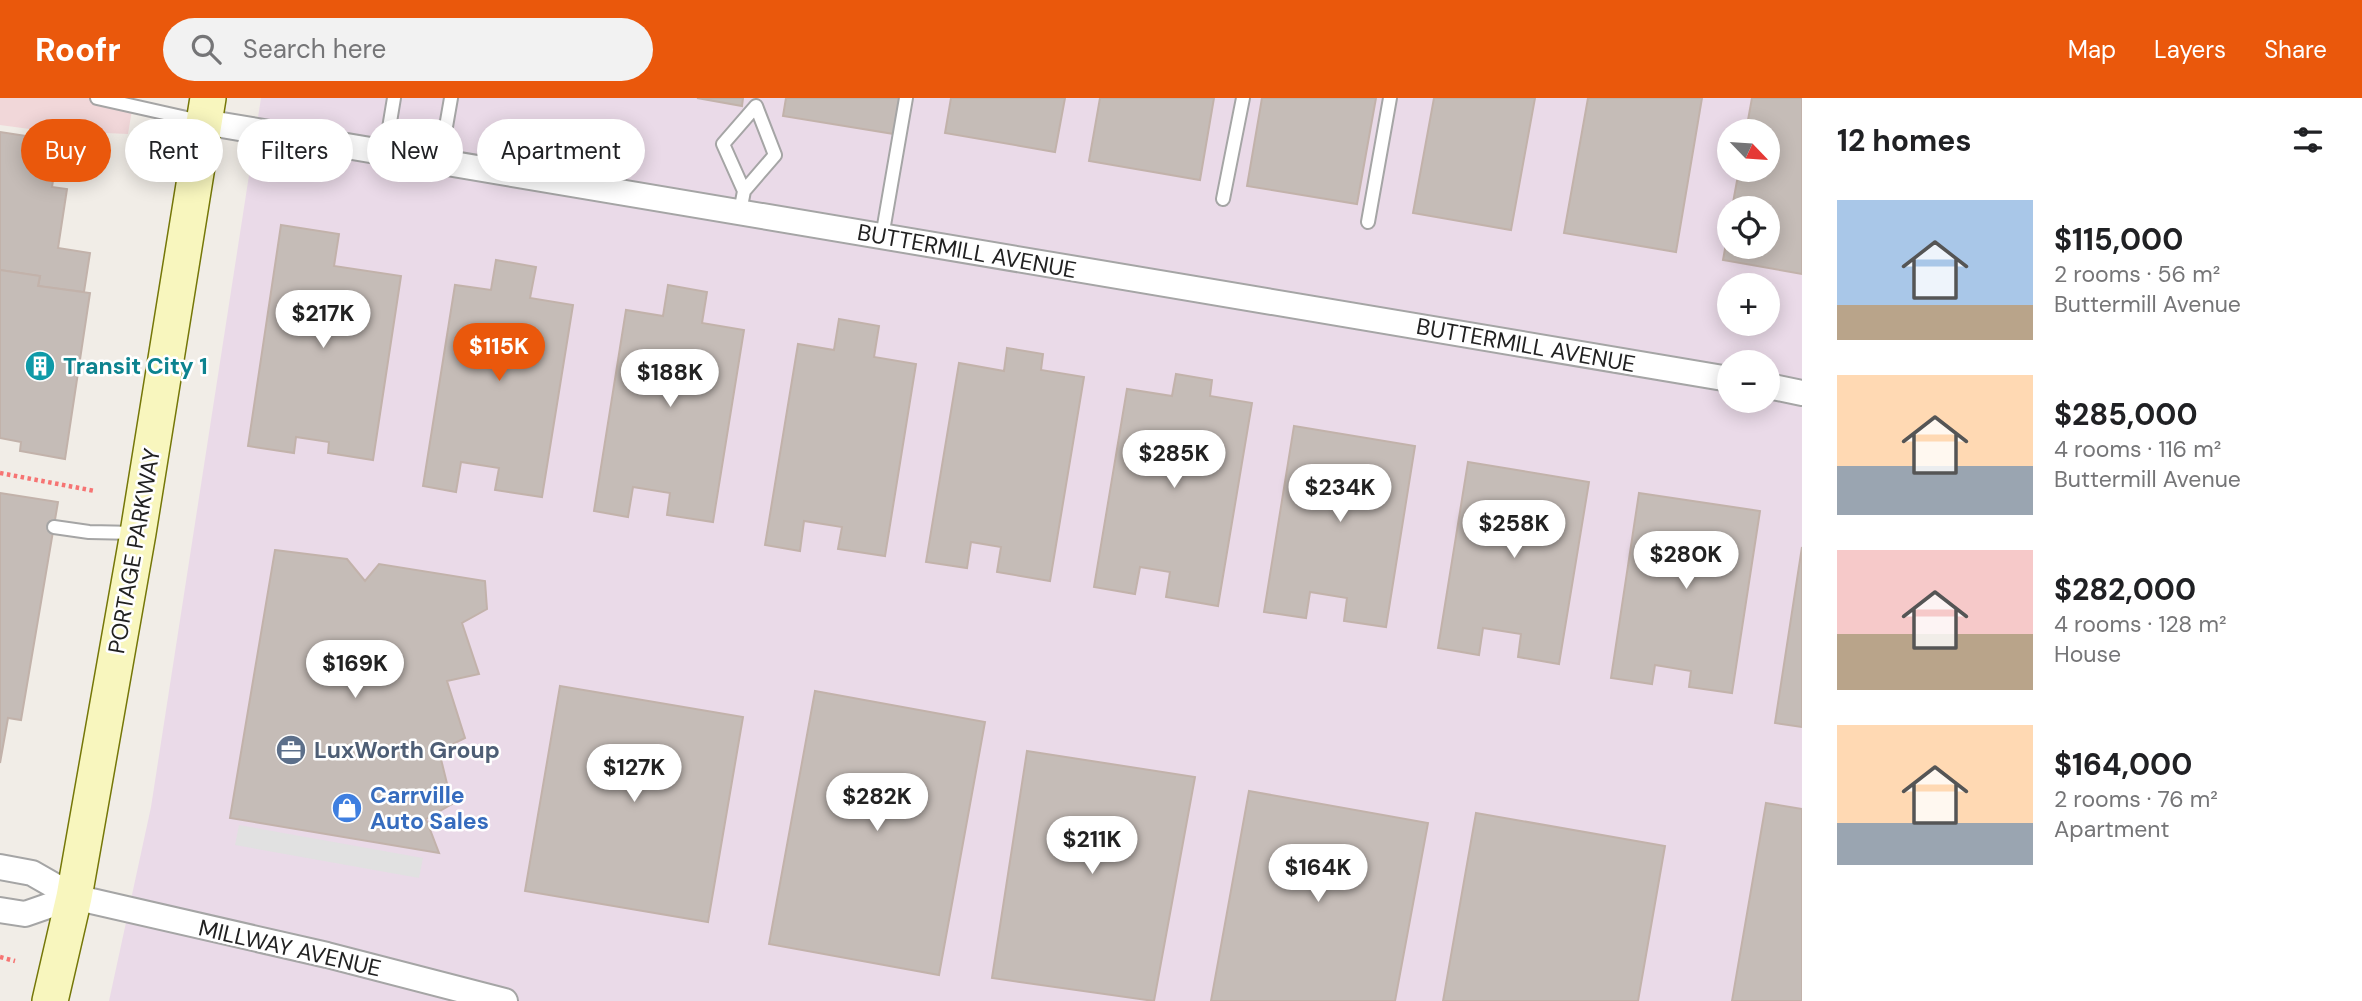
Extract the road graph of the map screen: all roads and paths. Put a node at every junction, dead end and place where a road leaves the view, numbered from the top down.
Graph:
1 (97, 98) edge
2 (394, 98) edge
3 (451, 98) edge
4 (906, 98) edge
5 (1242, 98) edge
6 (1390, 98) edge
7 (756, 102) edge
8 (206, 110) edge
9 (390, 119) edge
10 (447, 119) edge
11 (367, 148) edge
12 (463, 164) edge
13 (1223, 199) dead end
14 (742, 202) junction
15 (1368, 222) dead end
16 (883, 237) junction
17 (1717, 377) edge
18 (1780, 388) edge
19 (1802, 393) edge
20 (0, 474) edge
21 (94, 491) dead end
22 (54, 527) dead end
23 (138, 533) junction
24 (0, 867) edge
25 (74, 897) junction
26 (0, 909) edge
27 (0, 957) edge
28 (15, 961) dead end
29 (50, 1001) edge
30 (505, 1001) edge

1 - 8 lane
2 - 9 lane
3 - 10 lane
4 - 16 lane
5 - 13 lane
6 - 15 lane
7 - 14 lane
7 - 14 lane
8 - 11 street, BUTTERMILL AVENUE
8 - 23 street, PORTAGE PARKWAY
12 - 14 street, BUTTERMILL AVENUE
14 - 16 street, BUTTERMILL AVENUE
16 - 17 street, BUTTERMILL AVENUE
18 - 19 street
20 - 21 path
22 - 23 lane
23 - 25 street, PORTAGE PARKWAY
24 - 25 street, MILLWAY AVENUE
25 - 26 street
25 - 29 street, PORTAGE PARKWAY
25 - 30 street, MILLWAY AVENUE
27 - 28 path

